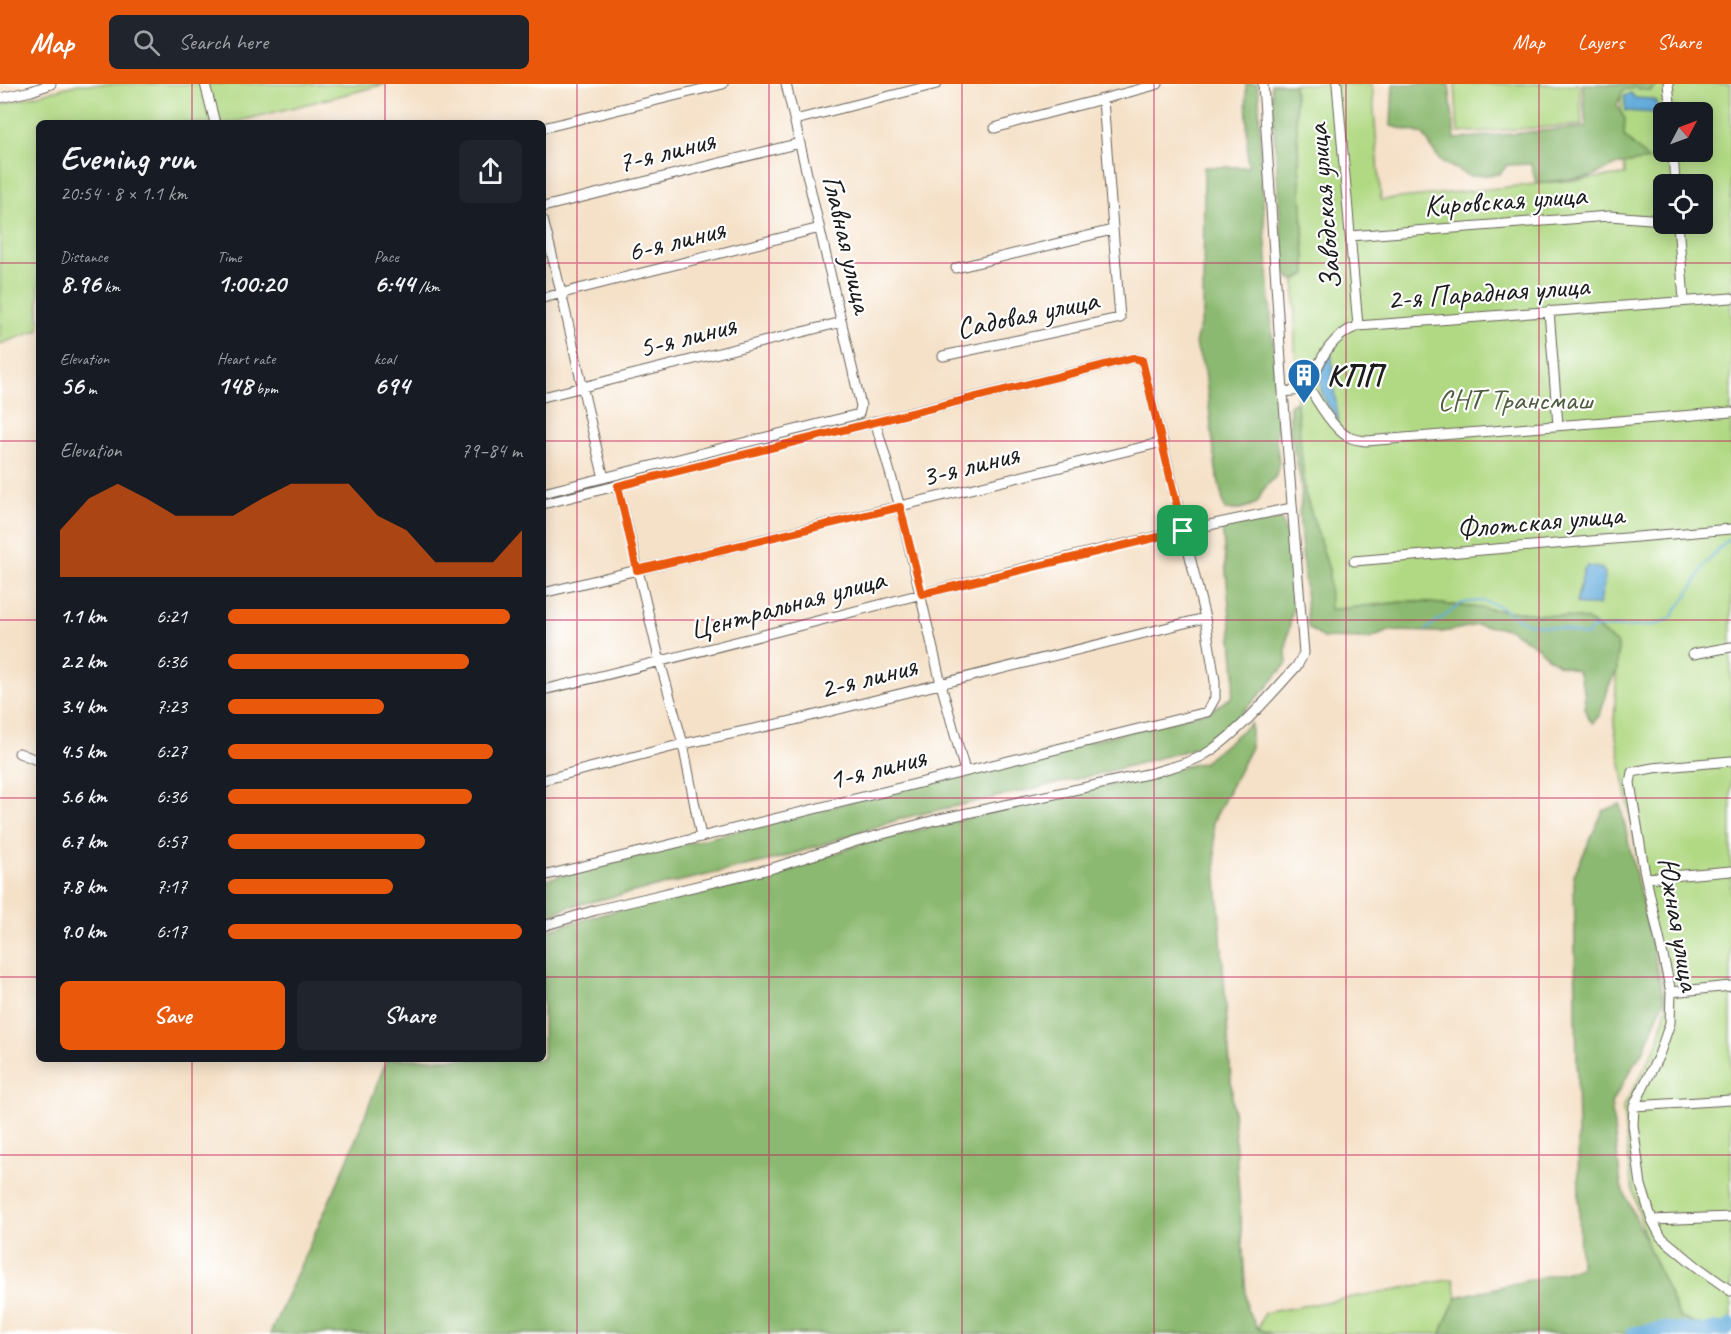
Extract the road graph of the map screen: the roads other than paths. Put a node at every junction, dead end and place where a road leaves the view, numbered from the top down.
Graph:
1 (51, 84) edge
2 (206, 84) edge
3 (723, 84) edge
4 (786, 84) edge
5 (938, 84) edge
6 (1158, 84) edge
7 (1263, 84) edge
8 (1337, 84) edge
9 (1668, 84) edge
10 (0, 98) edge
11 (1103, 100) junction
12 (1670, 102) edge
13 (214, 120) edge
14 (795, 120) junction
15 (546, 127) edge
16 (995, 128) dead end
17 (800, 143) junction
18 (546, 206) edge
19 (1653, 219) edge
20 (820, 228) junction
21 (1112, 230) junction
22 (546, 232) edge
23 (1679, 234) edge
24 (1350, 236) junction
25 (956, 268) dead end
26 (562, 293) junction
27 (546, 297) edge
28 (1731, 298) edge
29 (1684, 300) junction
30 (1549, 311) junction
31 (842, 322) junction
32 (1358, 326) junction
33 (944, 356) dead end
34 (581, 387) junction
35 (1310, 389) junction
36 (1283, 392) junction
37 (546, 396) edge
38 (1731, 412) edge
39 (875, 421) junction
40 (1557, 425) junction
41 (1162, 442) junction
42 (604, 478) junction
43 (618, 486) junction
44 (546, 492) edge
45 (546, 503) edge
46 (900, 507) junction
47 (1292, 508) junction
48 (1731, 529) edge
49 (1183, 531) junction
50 (1354, 561) dead end
51 (637, 570) junction
52 (546, 593) edge
53 (922, 594) junction
54 (1205, 618) junction
55 (1731, 647) edge
56 (1693, 654) dead end
57 (660, 662) junction
58 (941, 684) junction
59 (546, 689) edge
60 (683, 744) junction
61 (20, 753) dead end
62 (36, 760) edge
63 (1731, 760) edge
64 (965, 771) junction
65 (546, 779) edge
66 (701, 837) junction
67 (1731, 871) edge
68 (546, 875) edge
69 (1647, 878) junction
70 (546, 925) edge
71 (1731, 987) edge
72 (1671, 992) junction
73 (1731, 1100) edge
74 (1634, 1106) junction
75 (1731, 1217) edge
76 (1652, 1220) junction
77 (1731, 1291) edge

1 - 10 street
2 - 13 street
3 - 15 street
4 - 14 street, Главная улица
5 - 14 street
6 - 11 street
7 - 36 street
8 - 24 street, Заводская улица
9 - 12 street
11 - 16 street
11 - 21 street
14 - 17 street, Главная улица
17 - 18 street, 7-я линия
17 - 20 street, Главная улица
19 - 24 street, Кировская улица
20 - 26 street, 6-я линия
20 - 31 street, Главная улица
21 - 25 street
21 - 33 street, Садовая улица
22 - 26 street
23 - 29 street
24 - 32 street, Заводская улица
26 - 27 street, 6-я линия
26 - 34 street
28 - 29 street, 2-я Парадная улица
29 - 30 street, 2-я Парадная улица
30 - 32 street, 2-я Парадная улица
30 - 40 street
31 - 34 street, 5-я линия
31 - 42 street, Главная улица
32 - 35 street, 2-я Парадная улица
34 - 37 street, 5-я линия
34 - 42 street
35 - 36 street
35 - 40 street
36 - 47 street
38 - 40 street
39 - 41 street
39 - 43 street
39 - 46 street
41 - 46 street, 3-я линия
41 - 49 street
42 - 44 street
43 - 45 street
43 - 51 street
46 - 51 street, 3-я линия
46 - 53 street
47 - 49 street, Центральная улица
47 - 70 street
48 - 50 street, Флотская улица
49 - 53 street, Центральная улица
49 - 54 street
51 - 52 street, 3-я линия
51 - 57 street
53 - 57 street, Центральная улица
53 - 58 street
54 - 58 street, 2-я линия
54 - 64 street, 1-я линия
55 - 56 street
57 - 59 street, Центральная улица
57 - 60 street
58 - 60 street, 2-я линия
58 - 64 street
60 - 65 street, 2-я линия
60 - 66 street
61 - 62 street
63 - 69 street, Южная улица
64 - 66 street, 1-я линия
66 - 68 street, 1-я линия
67 - 69 street
69 - 72 street, Южная улица
71 - 72 street
72 - 74 street, Южная улица
73 - 74 street
74 - 76 street, Южная улица
75 - 76 street
76 - 77 street, Южная улица

